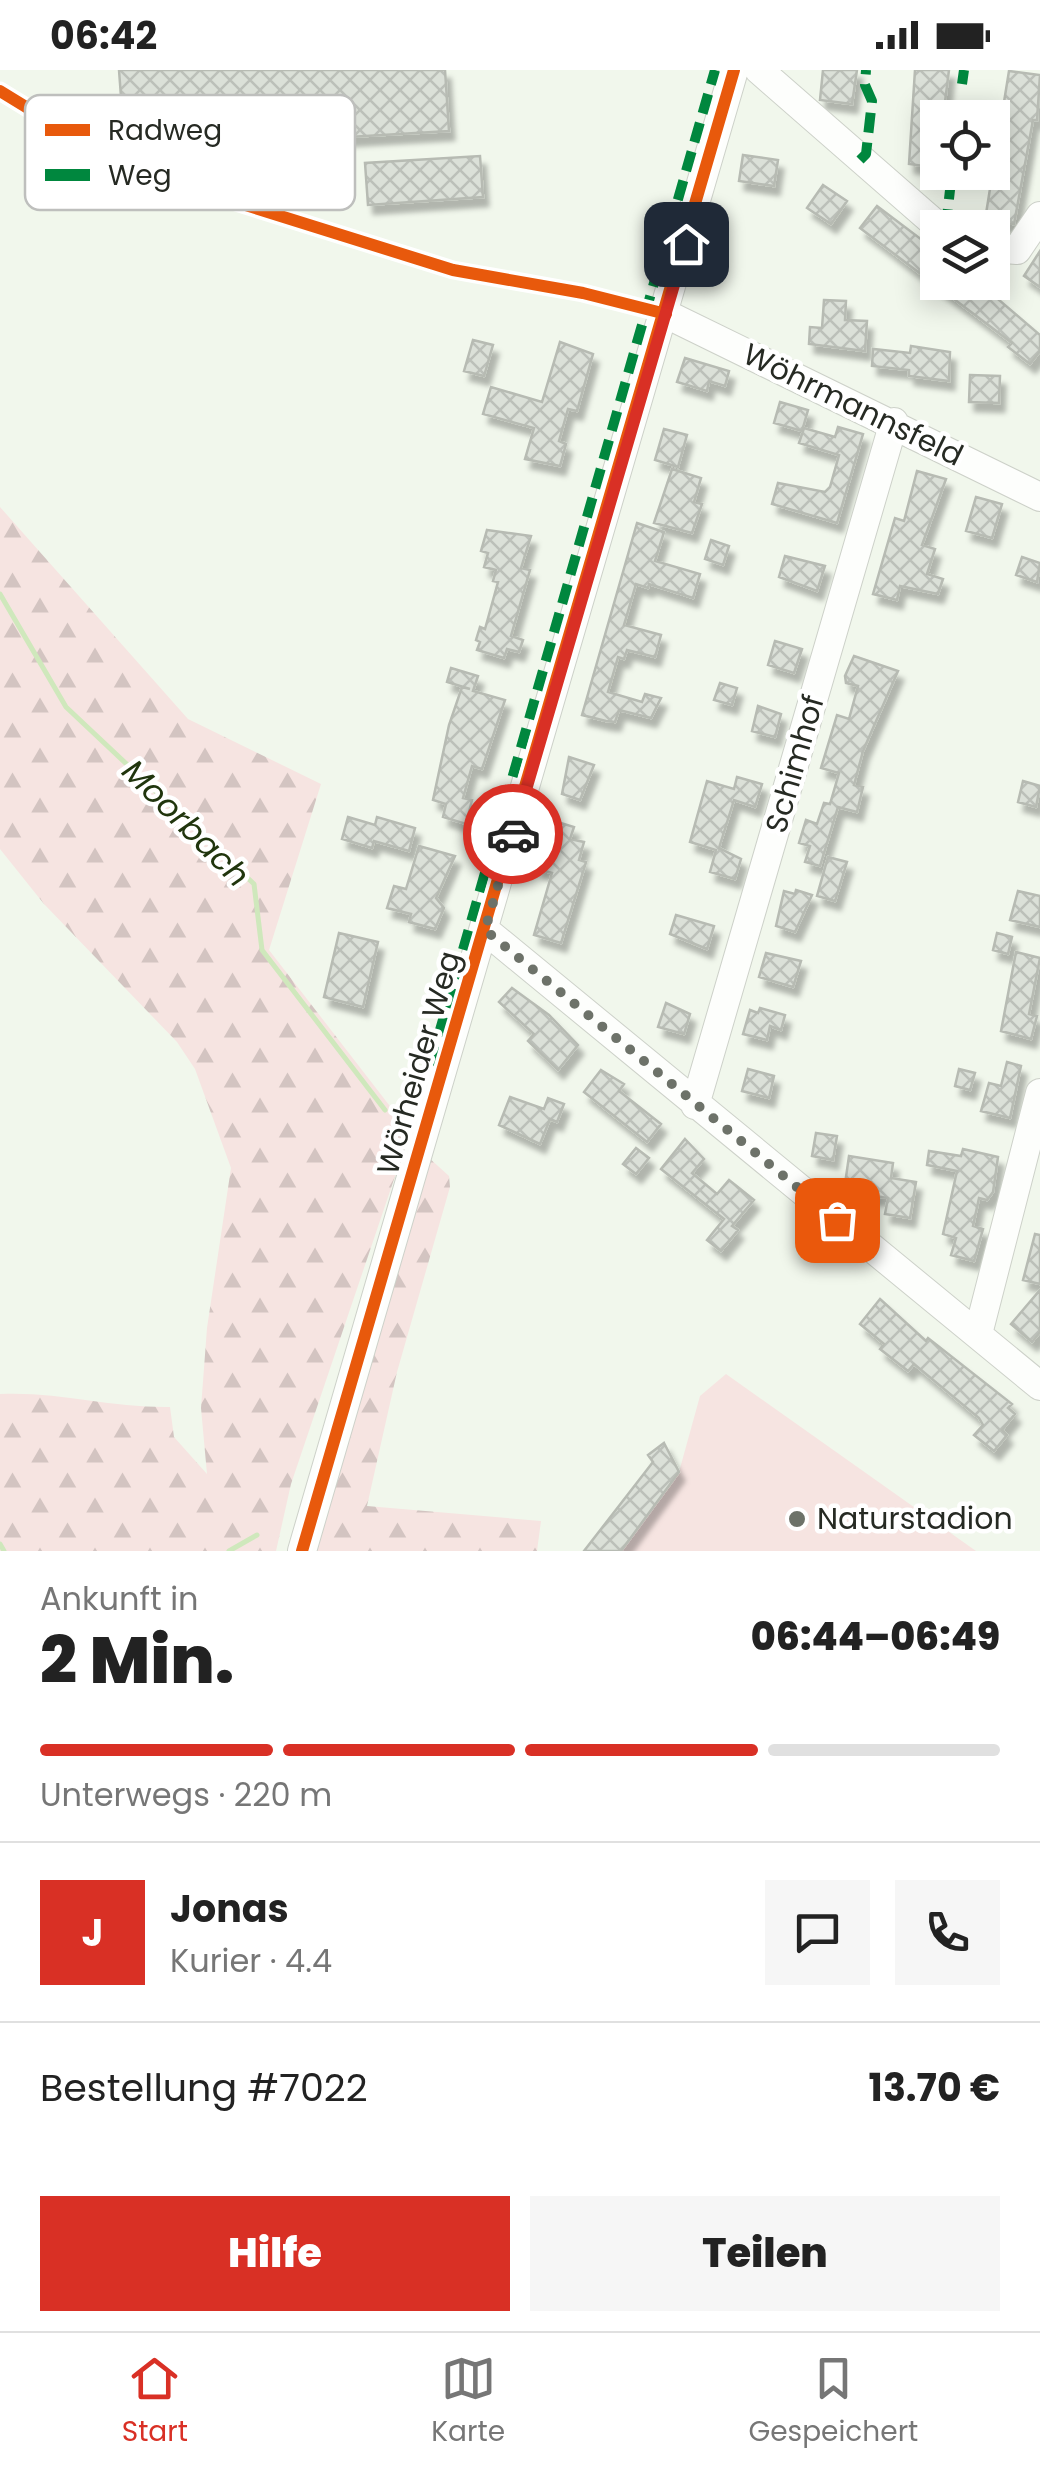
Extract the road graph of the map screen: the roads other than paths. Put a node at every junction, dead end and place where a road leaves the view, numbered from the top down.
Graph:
1 (734, 70) edge
2 (759, 70) edge
3 (920, 211) edge
4 (1040, 216) edge
5 (1010, 249) edge
6 (666, 314) junction
7 (894, 422) junction
8 (1040, 496) edge
9 (485, 930) junction
10 (1040, 1093) edge
11 (695, 1105) junction
12 (978, 1334) junction
13 (1040, 1386) edge
14 (302, 1551) edge

1 - 6 street, Wörheider Weg
2 - 3 street
4 - 5 street
6 - 7 street, Wöhrmannsfeld
6 - 9 street, Wörheider Weg
7 - 8 street, Wöhrmannsfeld
7 - 11 street, Schimhof
9 - 11 street
9 - 14 street, Wörheider Weg
10 - 12 street
11 - 12 street
12 - 13 street

